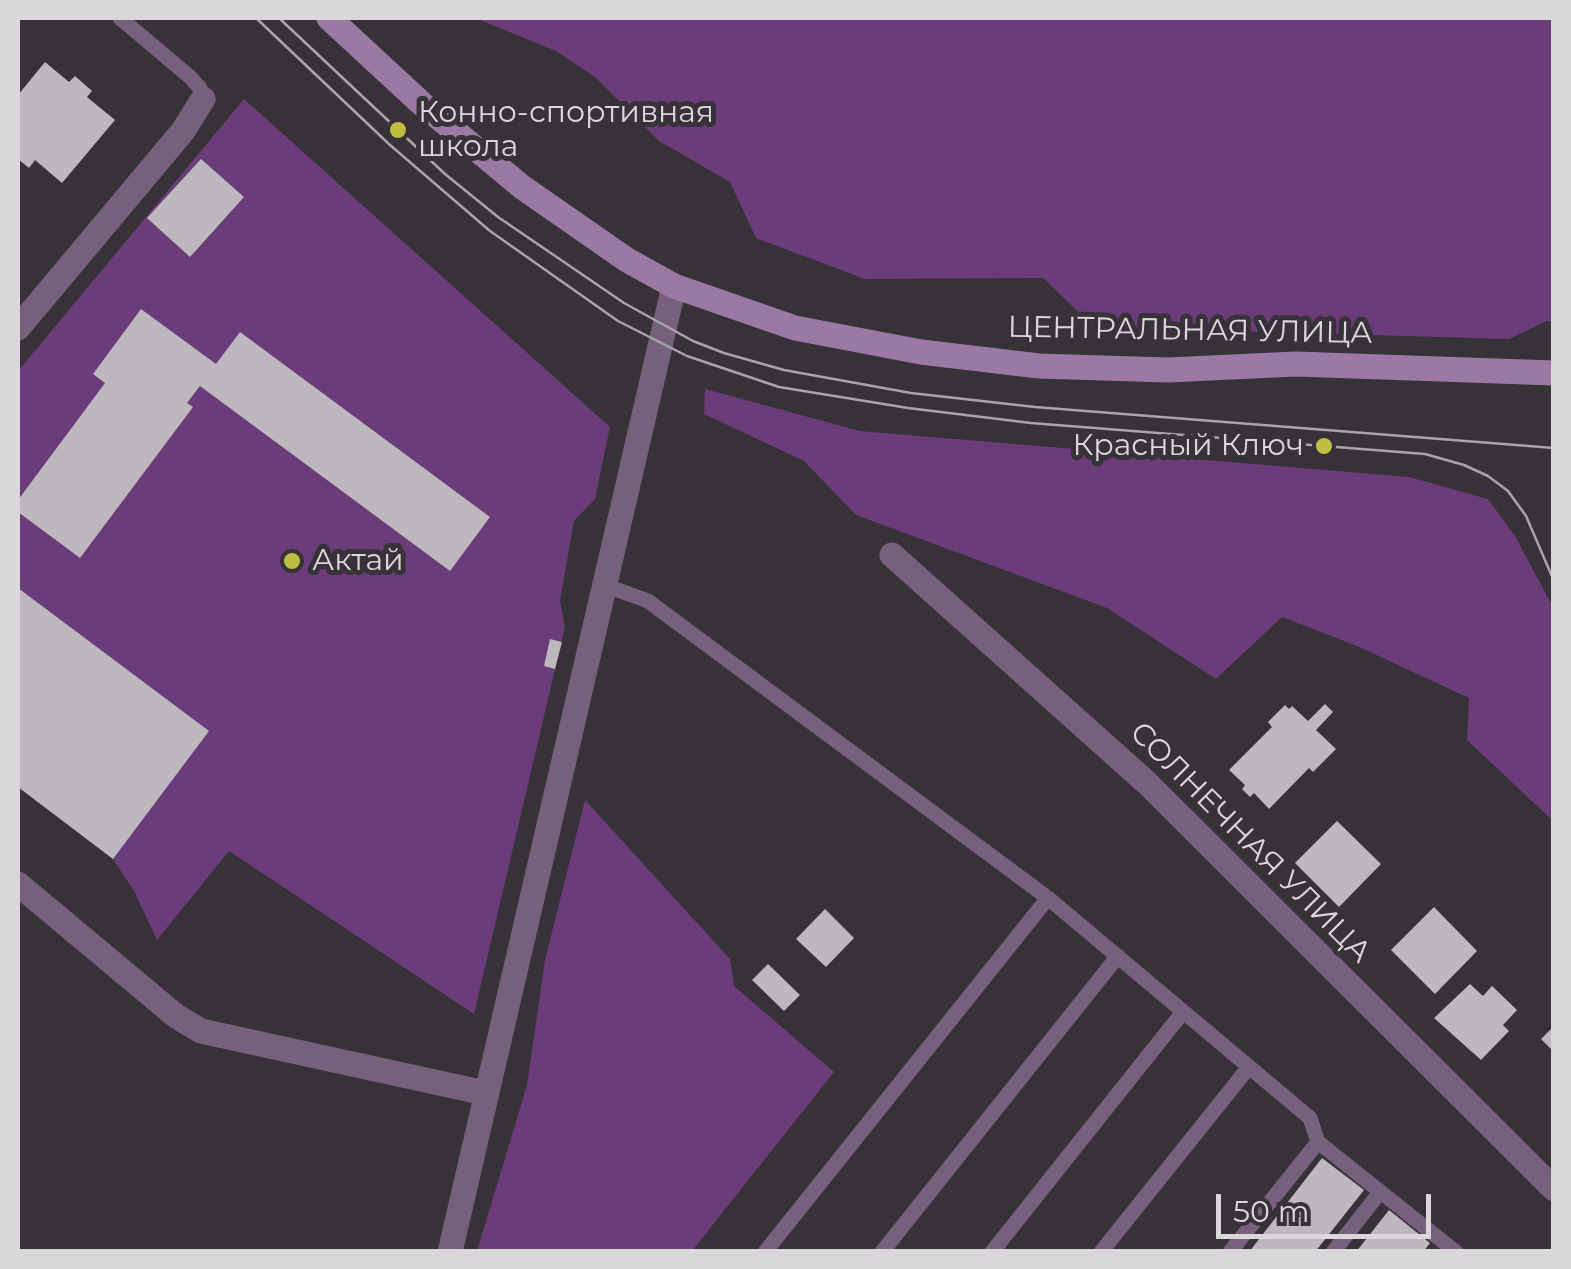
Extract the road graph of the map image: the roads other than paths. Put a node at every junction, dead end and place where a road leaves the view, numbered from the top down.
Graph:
1 (120, 18) edge
2 (328, 18) edge
3 (204, 100) joint
4 (674, 286) junction
5 (18, 328) edge
6 (1554, 374) edge
7 (892, 555) dead end
8 (604, 585) junction
9 (18, 884) edge
10 (1048, 898) junction
11 (1118, 956) junction
12 (1184, 1012) junction
13 (1249, 1067) junction
14 (485, 1094) junction
15 (1318, 1142) junction
16 (1554, 1189) edge
17 (1380, 1192) junction
18 (1451, 1250) edge
19 (450, 1252) edge
20 (766, 1252) edge
21 (882, 1252) edge
22 (992, 1252) edge
23 (1101, 1252) edge
24 (1230, 1252) edge
25 (1334, 1252) edge

1 - 3 lane
2 - 4 street, ЦЕНТРАЛЬНАЯ УЛИЦА
3 - 5 street
4 - 6 street, ЦЕНТРАЛЬНАЯ УЛИЦА
4 - 8 street
7 - 16 street, СОЛНЕЧНАЯ УЛИЦА
8 - 10 lane
8 - 14 street
9 - 14 street
10 - 11 lane
10 - 20 lane
11 - 12 lane
11 - 21 lane
12 - 13 lane
12 - 22 lane
13 - 15 lane
13 - 23 lane
14 - 19 street
15 - 17 lane
15 - 24 lane
17 - 18 lane
17 - 25 lane

